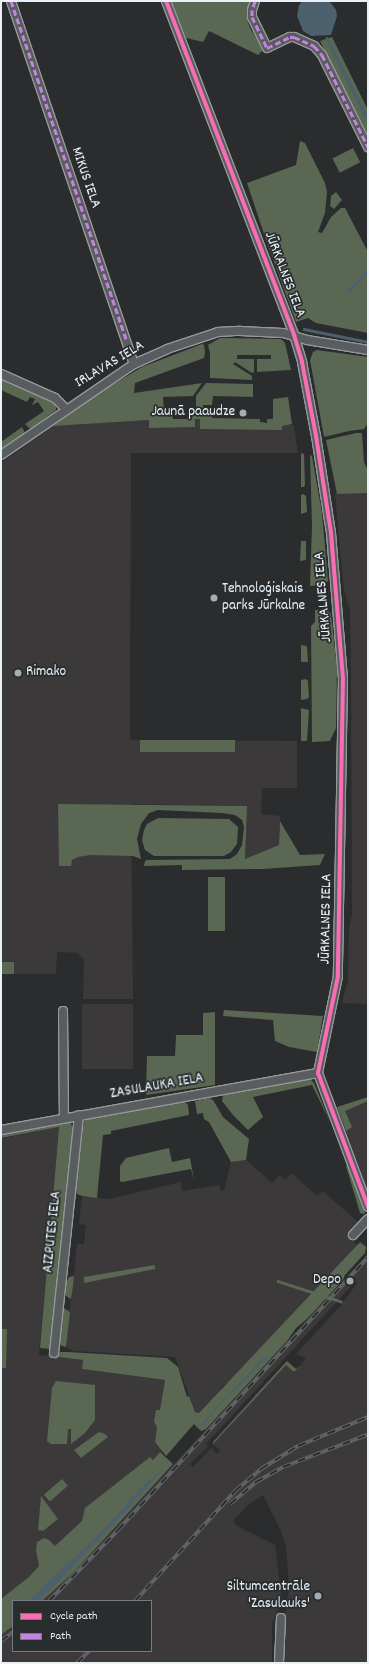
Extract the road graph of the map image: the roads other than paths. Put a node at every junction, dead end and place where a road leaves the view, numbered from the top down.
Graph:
1 (11, 1) edge
2 (166, 1) edge
3 (255, 1) edge
4 (368, 147) edge
5 (294, 335) junction
6 (368, 350) edge
7 (134, 364) junction
8 (1, 374) edge
9 (66, 409) junction
10 (1, 455) edge
11 (63, 1011) dead end
12 (318, 1073) junction
13 (79, 1115) junction
14 (64, 1118) junction
15 (1, 1130) edge
16 (368, 1207) edge
17 (368, 1219) edge
18 (353, 1235) dead end
19 (54, 1353) dead end
20 (281, 1618) dead end
21 (279, 1663) edge

1 - 7 street, MIKUS IELA
2 - 5 street, JŪRKALNES IELA
3 - 4 street
5 - 6 street, IRLAVAS IELA
5 - 7 street, IRLAVAS IELA
5 - 12 street, JŪRKALNES IELA
7 - 9 street, IRLAVAS IELA
8 - 9 street
9 - 10 street, IRLAVAS IELA
11 - 14 street
12 - 13 street, ZASULAUKA IELA
12 - 16 street
13 - 14 street, ZASULAUKA IELA
13 - 19 street, AIZPUTES IELA
14 - 15 street, ZASULAUKA IELA
17 - 18 street
20 - 21 street

